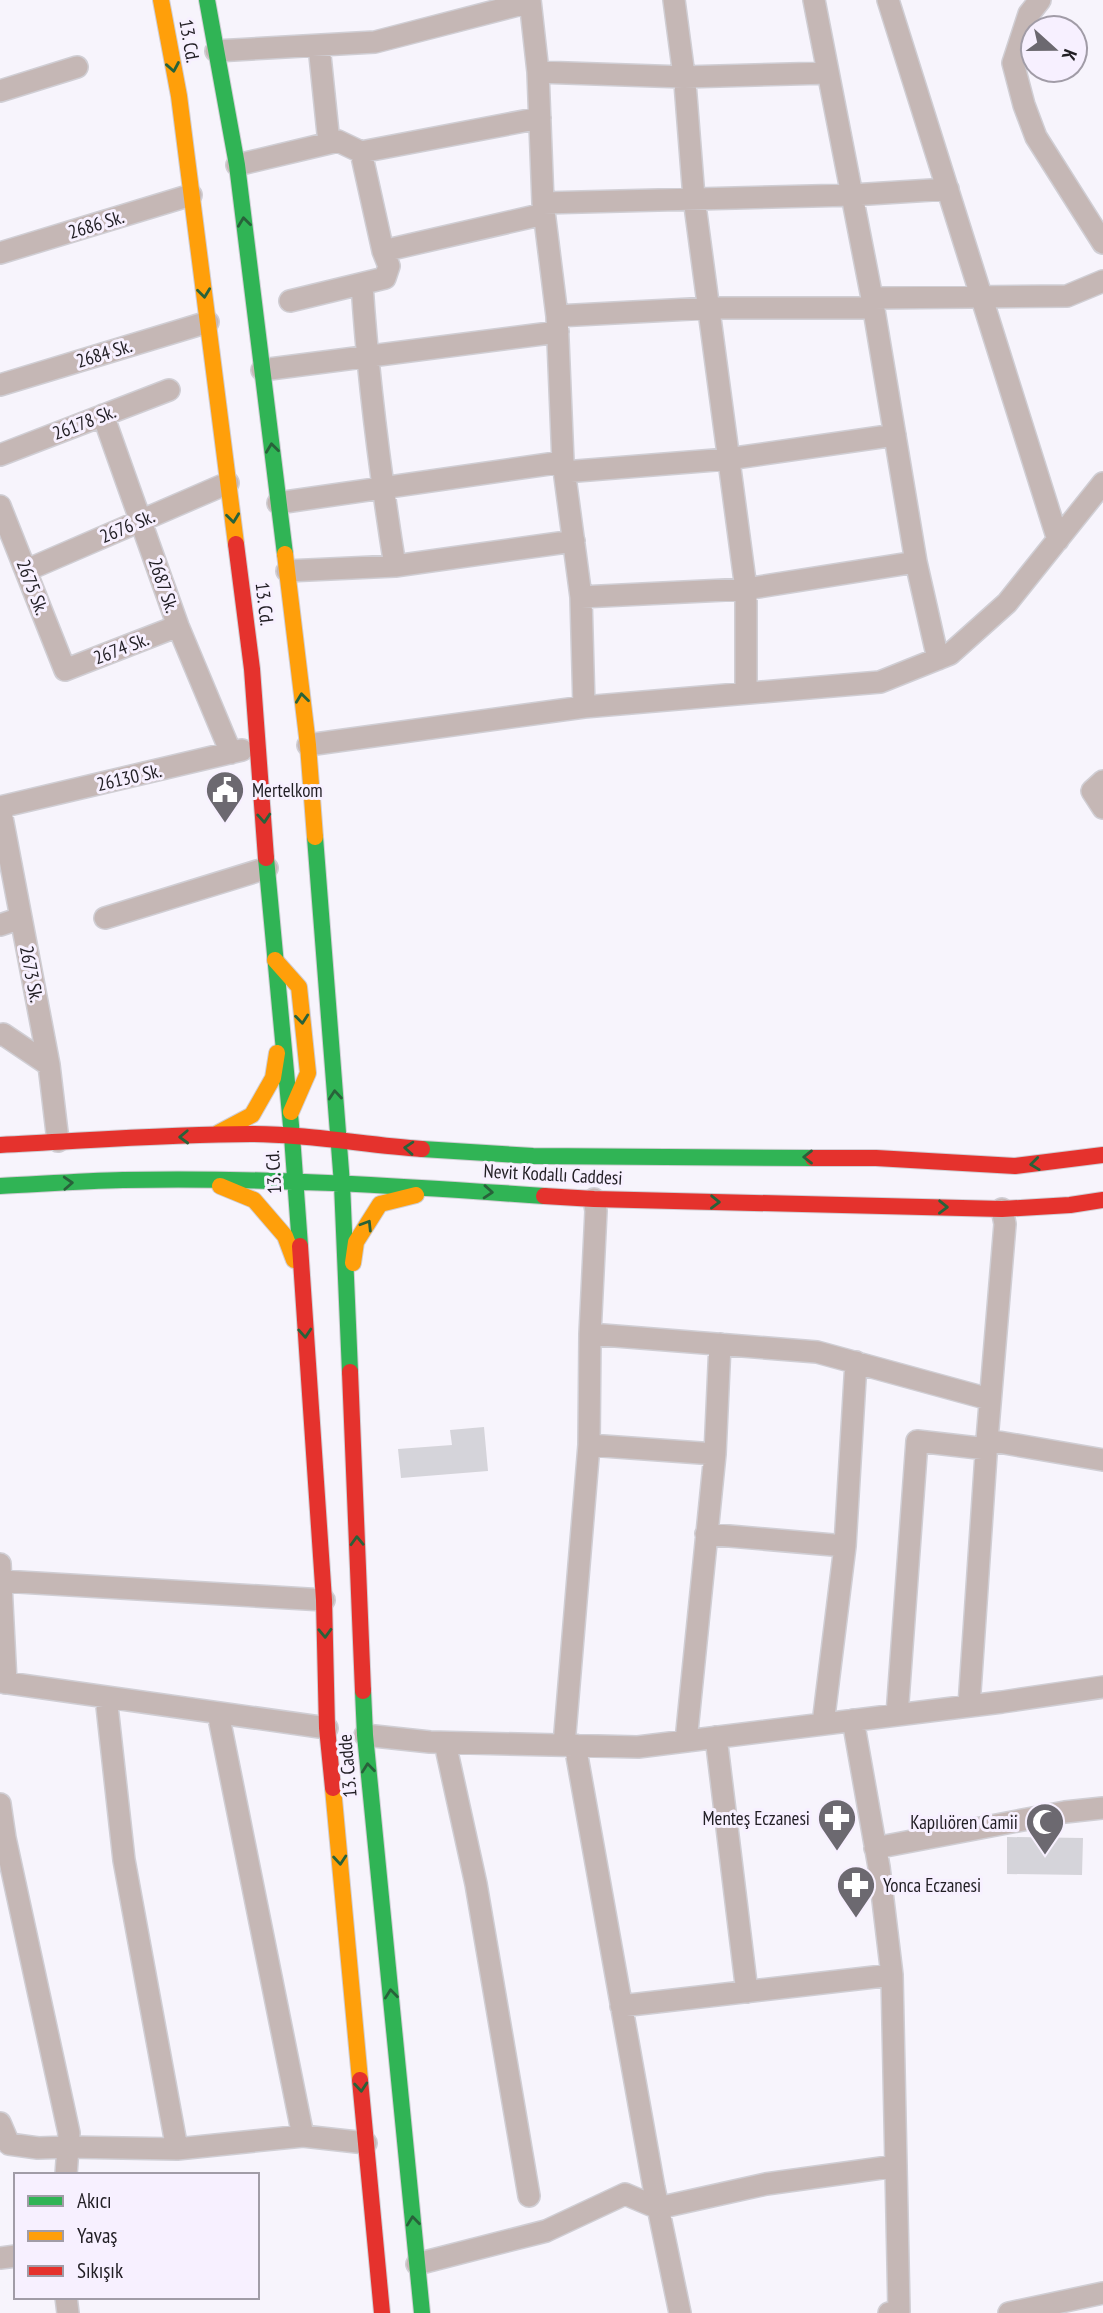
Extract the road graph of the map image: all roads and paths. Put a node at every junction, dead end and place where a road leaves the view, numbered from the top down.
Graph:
1 (161, 0) edge
2 (207, 0) edge
3 (674, 0) edge
4 (814, 0) edge
5 (888, 0) edge
6 (1040, 0) edge
7 (530, 1) edge
8 (319, 46) junction
9 (216, 51) junction
10 (77, 67) dead end
11 (538, 72) junction
12 (828, 73) junction
13 (684, 77) junction
14 (0, 91) edge
15 (540, 118) junction
16 (329, 143) junction
17 (361, 152) junction
18 (237, 165) junction
19 (947, 189) junction
20 (191, 195) junction
21 (852, 195) junction
22 (694, 198) junction
23 (544, 208) junction
24 (1103, 243) edge
25 (383, 251) junction
26 (0, 253) edge
27 (1103, 281) edge
28 (362, 284) junction
29 (981, 297) junction
30 (290, 301) dead end
31 (873, 303) junction
32 (710, 308) junction
33 (208, 322) junction
34 (557, 324) junction
35 (367, 357) junction
36 (262, 370) junction
37 (0, 384) edge
38 (169, 390) dead end
39 (103, 415) junction
40 (895, 435) junction
41 (0, 456) edge
42 (728, 458) junction
43 (563, 467) junction
44 (228, 483) junction
45 (1103, 483) edge
46 (382, 487) junction
47 (278, 503) junction
48 (0, 506) edge
49 (142, 520) junction
50 (1058, 540) junction
51 (574, 541) junction
52 (916, 562) junction
53 (395, 566) junction
54 (27, 570) junction
55 (287, 571) junction
56 (746, 589) junction
57 (581, 597) junction
58 (178, 626) junction
59 (938, 659) junction
60 (65, 670) joint
61 (746, 693) junction
62 (584, 707) junction
63 (308, 745) junction
64 (258, 747) junction
65 (231, 753) junction
66 (1103, 781) edge
67 (0, 807) edge
68 (1103, 808) edge
69 (268, 868) junction
70 (21, 918) junction
71 (105, 919) dead end
72 (0, 925) edge
73 (275, 960) junction
74 (282, 1026) junction
75 (0, 1035) edge
76 (49, 1065) junction
77 (290, 1115) junction
78 (211, 1136) junction
79 (292, 1136) junction
80 (339, 1139) junction
81 (58, 1141) junction
82 (0, 1145) edge
83 (1103, 1155) edge
84 (128, 1180) junction
85 (208, 1181) junction
86 (260, 1182) junction
87 (294, 1184) junction
88 (342, 1184) junction
89 (0, 1186) edge
90 (440, 1189) junction
91 (594, 1199) junction
92 (1103, 1200) edge
93 (1002, 1209) junction
94 (344, 1212) junction
95 (297, 1216) joint
96 (302, 1284) junction
97 (348, 1290) junction
98 (590, 1334) junction
99 (720, 1344) junction
100 (350, 1351) junction
101 (856, 1362) junction
102 (989, 1399) junction
103 (589, 1445) junction
104 (987, 1445) junction
105 (715, 1454) junction
106 (1103, 1460) edge
107 (706, 1534) junction
108 (845, 1546) junction
109 (1, 1572) edge
110 (324, 1600) junction
111 (3, 1683) edge
112 (1103, 1687) edge
113 (106, 1698) junction
114 (969, 1706) junction
115 (218, 1713) junction
116 (897, 1715) junction
117 (853, 1720) junction
118 (823, 1724) junction
119 (327, 1728) junction
120 (365, 1735) junction
121 (716, 1737) junction
122 (686, 1741) junction
123 (445, 1743) junction
124 (570, 1745) junction
125 (0, 1804) edge
126 (1103, 1808) edge
127 (2, 1839) edge
128 (875, 1848) junction
129 (892, 1975) junction
130 (747, 1992) junction
131 (621, 2006) junction
132 (0, 2123) edge
133 (303, 2136) junction
134 (366, 2143) junction
135 (68, 2147) junction
136 (177, 2149) junction
137 (896, 2166) junction
138 (66, 2173) edge
139 (529, 2196) dead end
140 (658, 2208) junction
141 (417, 2264) junction
142 (1103, 2293) edge
143 (899, 2312) edge
144 (382, 2313) edge
145 (422, 2313) edge
146 (680, 2313) edge
147 (1009, 2313) edge

1 -> 20 main road, 13. Cd.
2 - 9 main road, 13. Cd.
3 - 13 street
4 - 12 street
5 - 19 street
6 - 24 street
7 - 8 street
7 - 11 street
8 - 9 street
8 - 16 street
9 - 18 main road, 13. Cd.
10 - 14 street
11 - 13 street
11 - 15 street
12 - 13 street
12 - 21 street
13 - 22 street
15 - 17 street
15 - 23 street
16 - 17 street
16 - 18 street
17 - 25 street
36 -> 18 main road, 13. Cd.
19 - 21 street
19 - 29 street
20 - 26 street, 2686 Sk.
20 -> 33 main road, 13. Cd.
21 - 22 street
21 - 31 street
22 - 23 street
22 - 32 street
23 - 25 street
23 - 34 street
25 - 28 street
27 - 29 street
28 - 30 street
28 - 35 street
29 - 31 street
29 - 50 street
31 - 32 street
31 - 40 street
32 - 34 street
32 - 42 street
33 - 37 street, 2684 Sk.
33 - 44 main road, 13. Cd.
34 - 35 street
34 - 43 street
35 - 36 street
35 - 46 street
47 -> 36 main road, 13. Cd.
38 - 39 street, 26178 Sk.
39 - 41 street, 26178 Sk.
39 - 49 street, 2687 Sk.
40 - 42 street
40 - 52 street
42 - 43 street
42 - 56 street
43 - 46 street
43 - 51 street
44 - 49 street, 2676 Sk.
44 -> 64 main road, 13. Cd.
45 - 50 street
46 - 47 street
46 - 53 street
47 - 55 main road, 13. Cd.
48 - 54 street, 2675 Sk.
49 - 54 street, 2676 Sk.
49 - 58 street, 2687 Sk.
50 - 59 street
51 - 53 street
51 - 57 street
52 - 56 street
52 - 59 street
53 - 55 street
54 - 60 street, 2675 Sk.
63 -> 55 main road, 13. Cd.
56 - 57 street
56 - 61 street
57 - 62 street
58 - 60 street, 2674 Sk.
58 - 65 street, 2687 Sk.
59 - 61 street
61 - 62 street
62 - 63 street
80 -> 63 main road, 13. Cd.
64 - 65 street, 26130 Sk.
64 -> 69 main road, 13. Cd.
65 - 67 street, 26130 Sk.
66 - 68 street
67 - 70 street, 2673 Sk.
69 - 71 street
69 - 73 main road, 13. Cd.
70 - 72 street
70 - 76 street, 2673 Sk.
73 - 74 main road, 13. Cd.
73 -> 77 main road
74 - 77 main road, 13. Cd.
74 - 78 main road
75 - 76 street
76 - 81 street, 2673 Sk.
77 - 79 main road, 13. Cd.
78 - 79 main road, Nevit Kodallı Caddesi
78 -> 81 main road, Nevit Kodallı Caddesi
79 - 80 main road, Nevit Kodallı Caddesi
79 - 87 main road, 13. Cd.
83 -> 80 main road, Nevit Kodallı Caddesi
80 - 88 main road, 13. Cd.
81 - 82 main road, Nevit Kodallı Caddesi
84 - 85 main road, Nevit Kodallı Caddesi
84 - 86 main road
89 -> 84 main road, Nevit Kodallı Caddesi
85 - 86 main road, Nevit Kodallı Caddesi
85 - 96 main road
86 - 87 main road, Nevit Kodallı Caddesi
87 - 88 main road, Nevit Kodallı Caddesi
87 - 95 main road, 13. Cd.
88 - 90 main road, Nevit Kodallı Caddesi
88 - 94 main road, 13. Cd.
90 -> 91 main road, Nevit Kodallı Caddesi
97 -> 90 main road
91 -> 93 main road, Nevit Kodallı Caddesi
91 - 98 street
92 - 93 main road, Nevit Kodallı Caddesi
93 - 102 street
94 - 97 main road, 13. Cadde
94 - 100 main road
95 - 96 main road, 13. Cadde
96 -> 110 main road, 13. Cadde
97 - 100 main road, 13. Cadde
98 - 99 street
98 - 103 street
99 - 101 street
99 - 105 street
120 -> 100 main road, 13. Cadde
101 - 102 street
101 - 108 street
102 - 104 street
103 - 105 street
103 - 124 street
104 - 106 street
104 - 114 street
104 - 116 street
105 - 107 street
107 - 108 street
107 - 122 street
108 - 118 street
109 - 110 street
109 - 111 street
110 -> 119 main road, 13. Cadde
111 - 113 street
112 - 114 street
113 - 115 street
113 - 136 street
114 - 116 street
115 - 119 street
115 - 133 street
116 - 117 street
117 - 118 street
117 - 128 street
118 - 121 street
119 -> 134 main road, 13. Cadde
120 - 123 street
141 -> 120 main road, 13. Cadde
121 - 122 street
121 - 130 street
122 - 124 street
123 - 124 street
123 - 139 street
124 - 131 street
125 - 127 street
126 - 128 street
127 - 135 street
128 - 129 street
129 - 130 street
129 - 137 street
130 - 131 street
131 - 140 street
132 - 135 street
133 - 134 street
133 - 136 street
134 - 144 main road, 13. Cadde
135 - 136 street
135 - 138 street
137 - 140 street
137 - 143 street
140 - 141 street
140 - 146 street
141 - 145 main road, 13. Cadde
142 - 147 street

